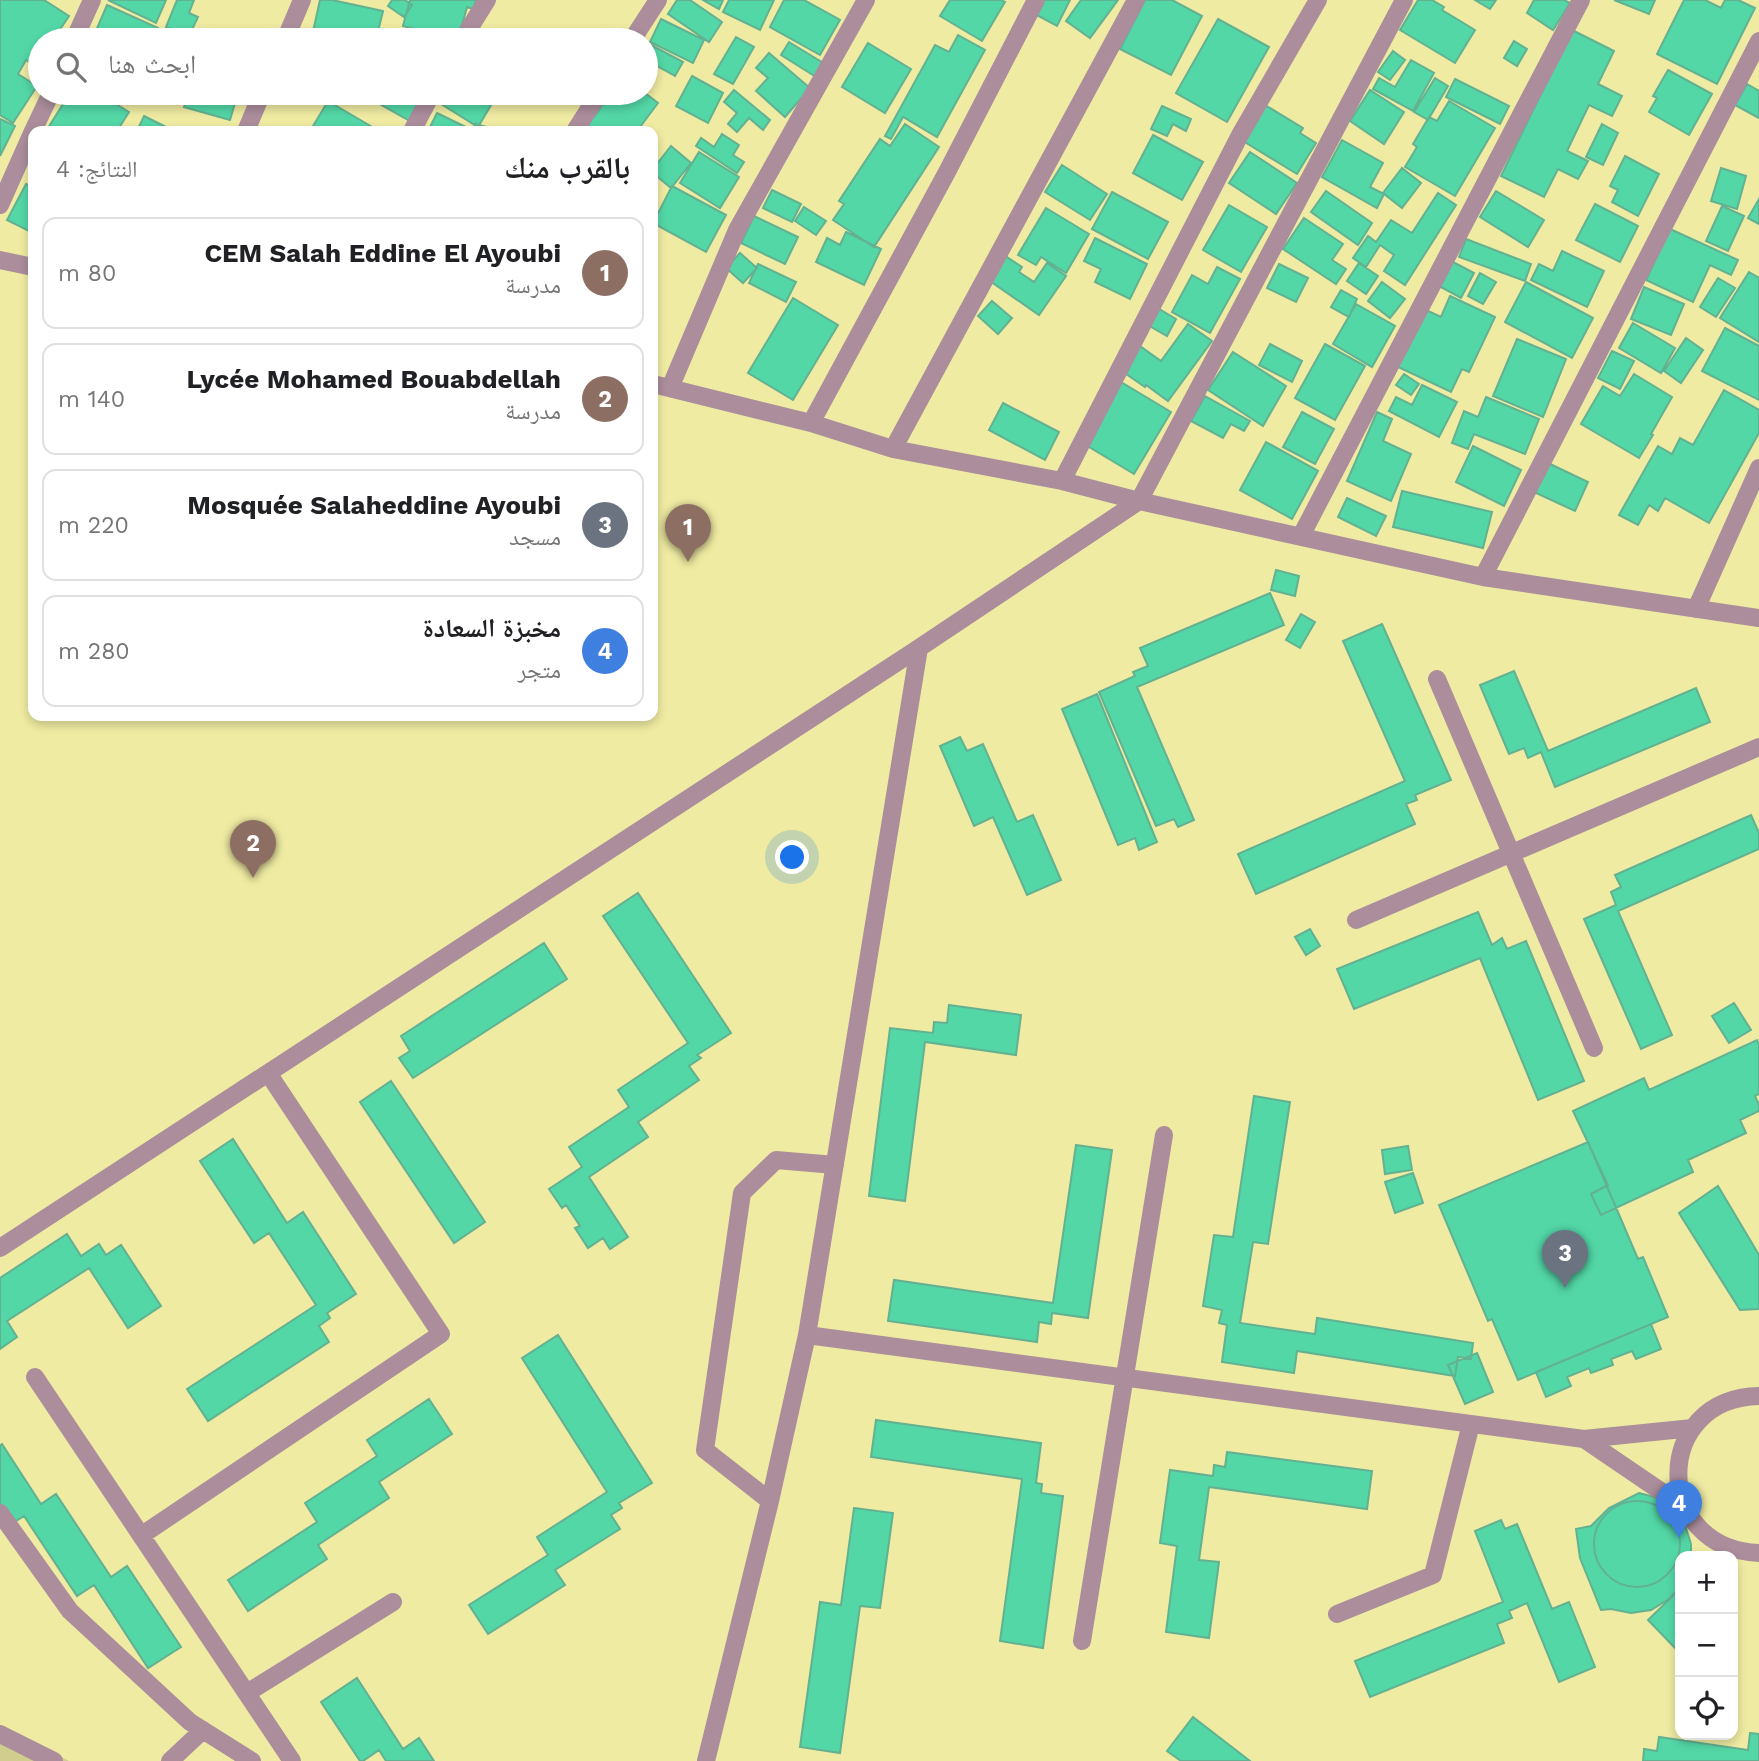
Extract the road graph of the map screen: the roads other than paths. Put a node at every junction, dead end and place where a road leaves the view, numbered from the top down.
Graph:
1 (92, 0) edge
2 (302, 0) edge
3 (487, 0) edge
4 (658, 0) edge
5 (866, 0) edge
6 (1036, 0) edge
7 (1136, 0) edge
8 (1318, 0) edge
9 (1404, 0) edge
10 (1581, 0) edge
11 (79, 28) edge
12 (290, 28) edge
13 (470, 28) edge
14 (640, 28) edge
15 (1759, 41) edge
16 (45, 105) edge
17 (257, 105) edge
18 (426, 105) edge
19 (591, 105) edge
20 (35, 126) edge
21 (248, 126) edge
22 (415, 126) edge
23 (578, 126) edge
24 (28, 142) edge
25 (0, 205) edge
26 (0, 260) edge
27 (28, 266) edge
28 (661, 386) edge
29 (811, 423) junction
30 (893, 449) junction
31 (1759, 468) edge
32 (1062, 481) junction
33 (1139, 501) junction
34 (1301, 536) junction
35 (1483, 577) junction
36 (1696, 610) junction
37 (1759, 618) edge
38 (919, 648) junction
39 (1437, 680) dead end
40 (1759, 747) edge
41 (1511, 853) junction
42 (1356, 919) dead end
43 (1594, 1048) dead end
44 (268, 1073) junction
45 (1164, 1135) dead end
46 (835, 1165) junction
47 (0, 1248) edge
48 (807, 1335) junction
49 (35, 1377) dead end
50 (1124, 1377) junction
51 (1759, 1396) edge
52 (1471, 1424) junction
53 (1693, 1427) junction
54 (1584, 1439) junction
55 (770, 1502) junction
56 (1684, 1507) junction
57 (0, 1513) edge
58 (142, 1535) junction
59 (1759, 1553) edge
60 (393, 1602) dead end
61 (1337, 1614) dead end
62 (1082, 1641) dead end
63 (247, 1693) junction
64 (203, 1730) junction
65 (0, 1734) edge
66 (54, 1761) edge
67 (170, 1761) edge
68 (252, 1761) edge
69 (292, 1761) edge
70 (706, 1761) edge

1 - 11 street
2 - 12 street
3 - 13 street
4 - 14 street
5 - 28 street
6 - 29 street
7 - 30 street
8 - 32 street
9 - 33 street
10 - 34 street
15 - 35 street
16 - 20 street
17 - 21 street
18 - 22 street
19 - 23 street
24 - 25 street
26 - 27 street
28 - 29 street
29 - 30 street
30 - 32 street
31 - 36 street
32 - 33 street
33 - 34 street
33 - 38 street
34 - 35 street
35 - 36 street
36 - 37 street
38 - 44 street
38 - 46 street
39 - 41 street
40 - 41 street
41 - 42 street
41 - 43 street
44 - 47 street
44 - 58 street
45 - 50 street
46 - 48 street
46 - 55 street
48 - 50 street
48 - 55 street
49 - 58 street
50 - 52 street
50 - 62 street
51 - 53 street
52 - 54 street
52 - 61 street
53 - 54 street
53 - 56 street
54 - 56 street
55 - 70 street
56 - 59 street
57 - 64 street
58 - 63 street
60 - 63 street
63 - 69 street
64 - 67 street
64 - 68 street
65 - 66 street

